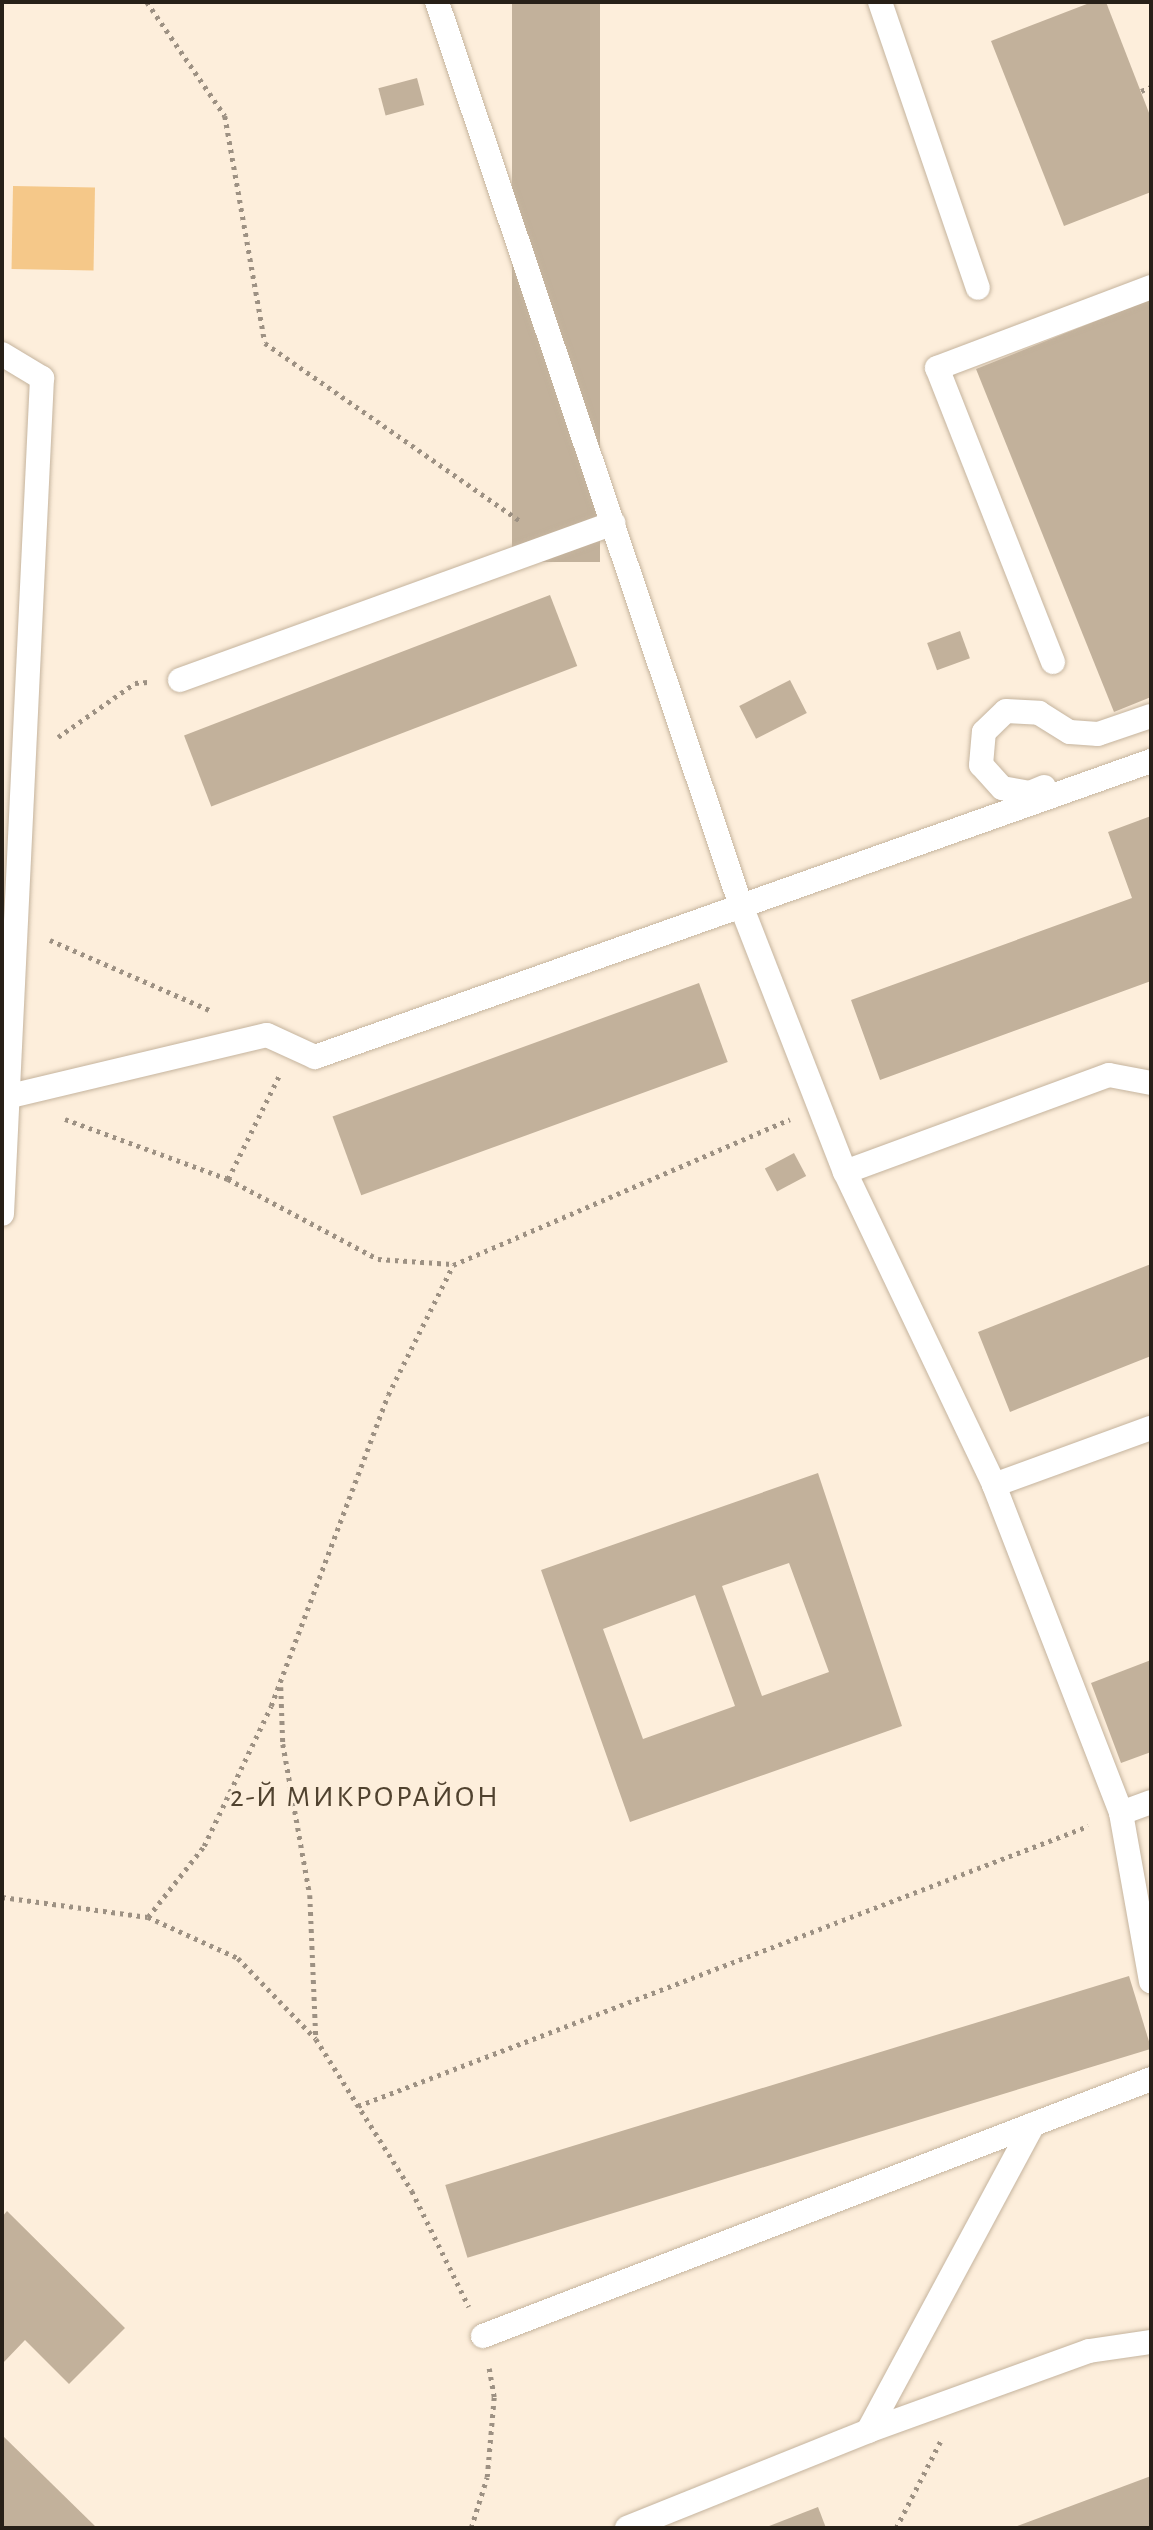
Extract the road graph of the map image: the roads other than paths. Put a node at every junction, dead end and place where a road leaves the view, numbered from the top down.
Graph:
1 (437, 2) edge
2 (880, 2) edge
3 (1151, 286) edge
4 (978, 288) dead end
5 (2, 354) edge
6 (613, 523) junction
7 (1052, 663) dead end
8 (180, 680) road end
9 (1151, 716) edge
10 (1151, 742) edge
11 (1151, 761) edge
12 (740, 902) junction
13 (1151, 1083) edge
14 (5, 1098) edge
15 (845, 1171) junction
16 (2, 1214) edge
17 (1151, 1427) edge
18 (994, 1485) junction
19 (1151, 1802) edge
20 (1121, 1813) junction
21 (1151, 1981) edge
22 (1151, 2079) edge
23 (1033, 2125) junction
24 (484, 2336) road end
25 (1151, 2342) edge
26 (867, 2431) junction
27 (627, 2528) edge

1 - 6 lane
2 - 4 lane
3 - 7 lane
5 - 14 lane
6 - 8 lane
6 - 12 lane
9 - 10 lane
11 - 12 lane
12 - 14 lane
12 - 15 lane
13 - 15 lane
14 - 16 lane
15 - 18 lane
17 - 18 lane
18 - 20 lane
19 - 20 lane
20 - 21 lane
22 - 23 lane
23 - 24 lane
23 - 26 lane
25 - 26 lane
26 - 27 lane

